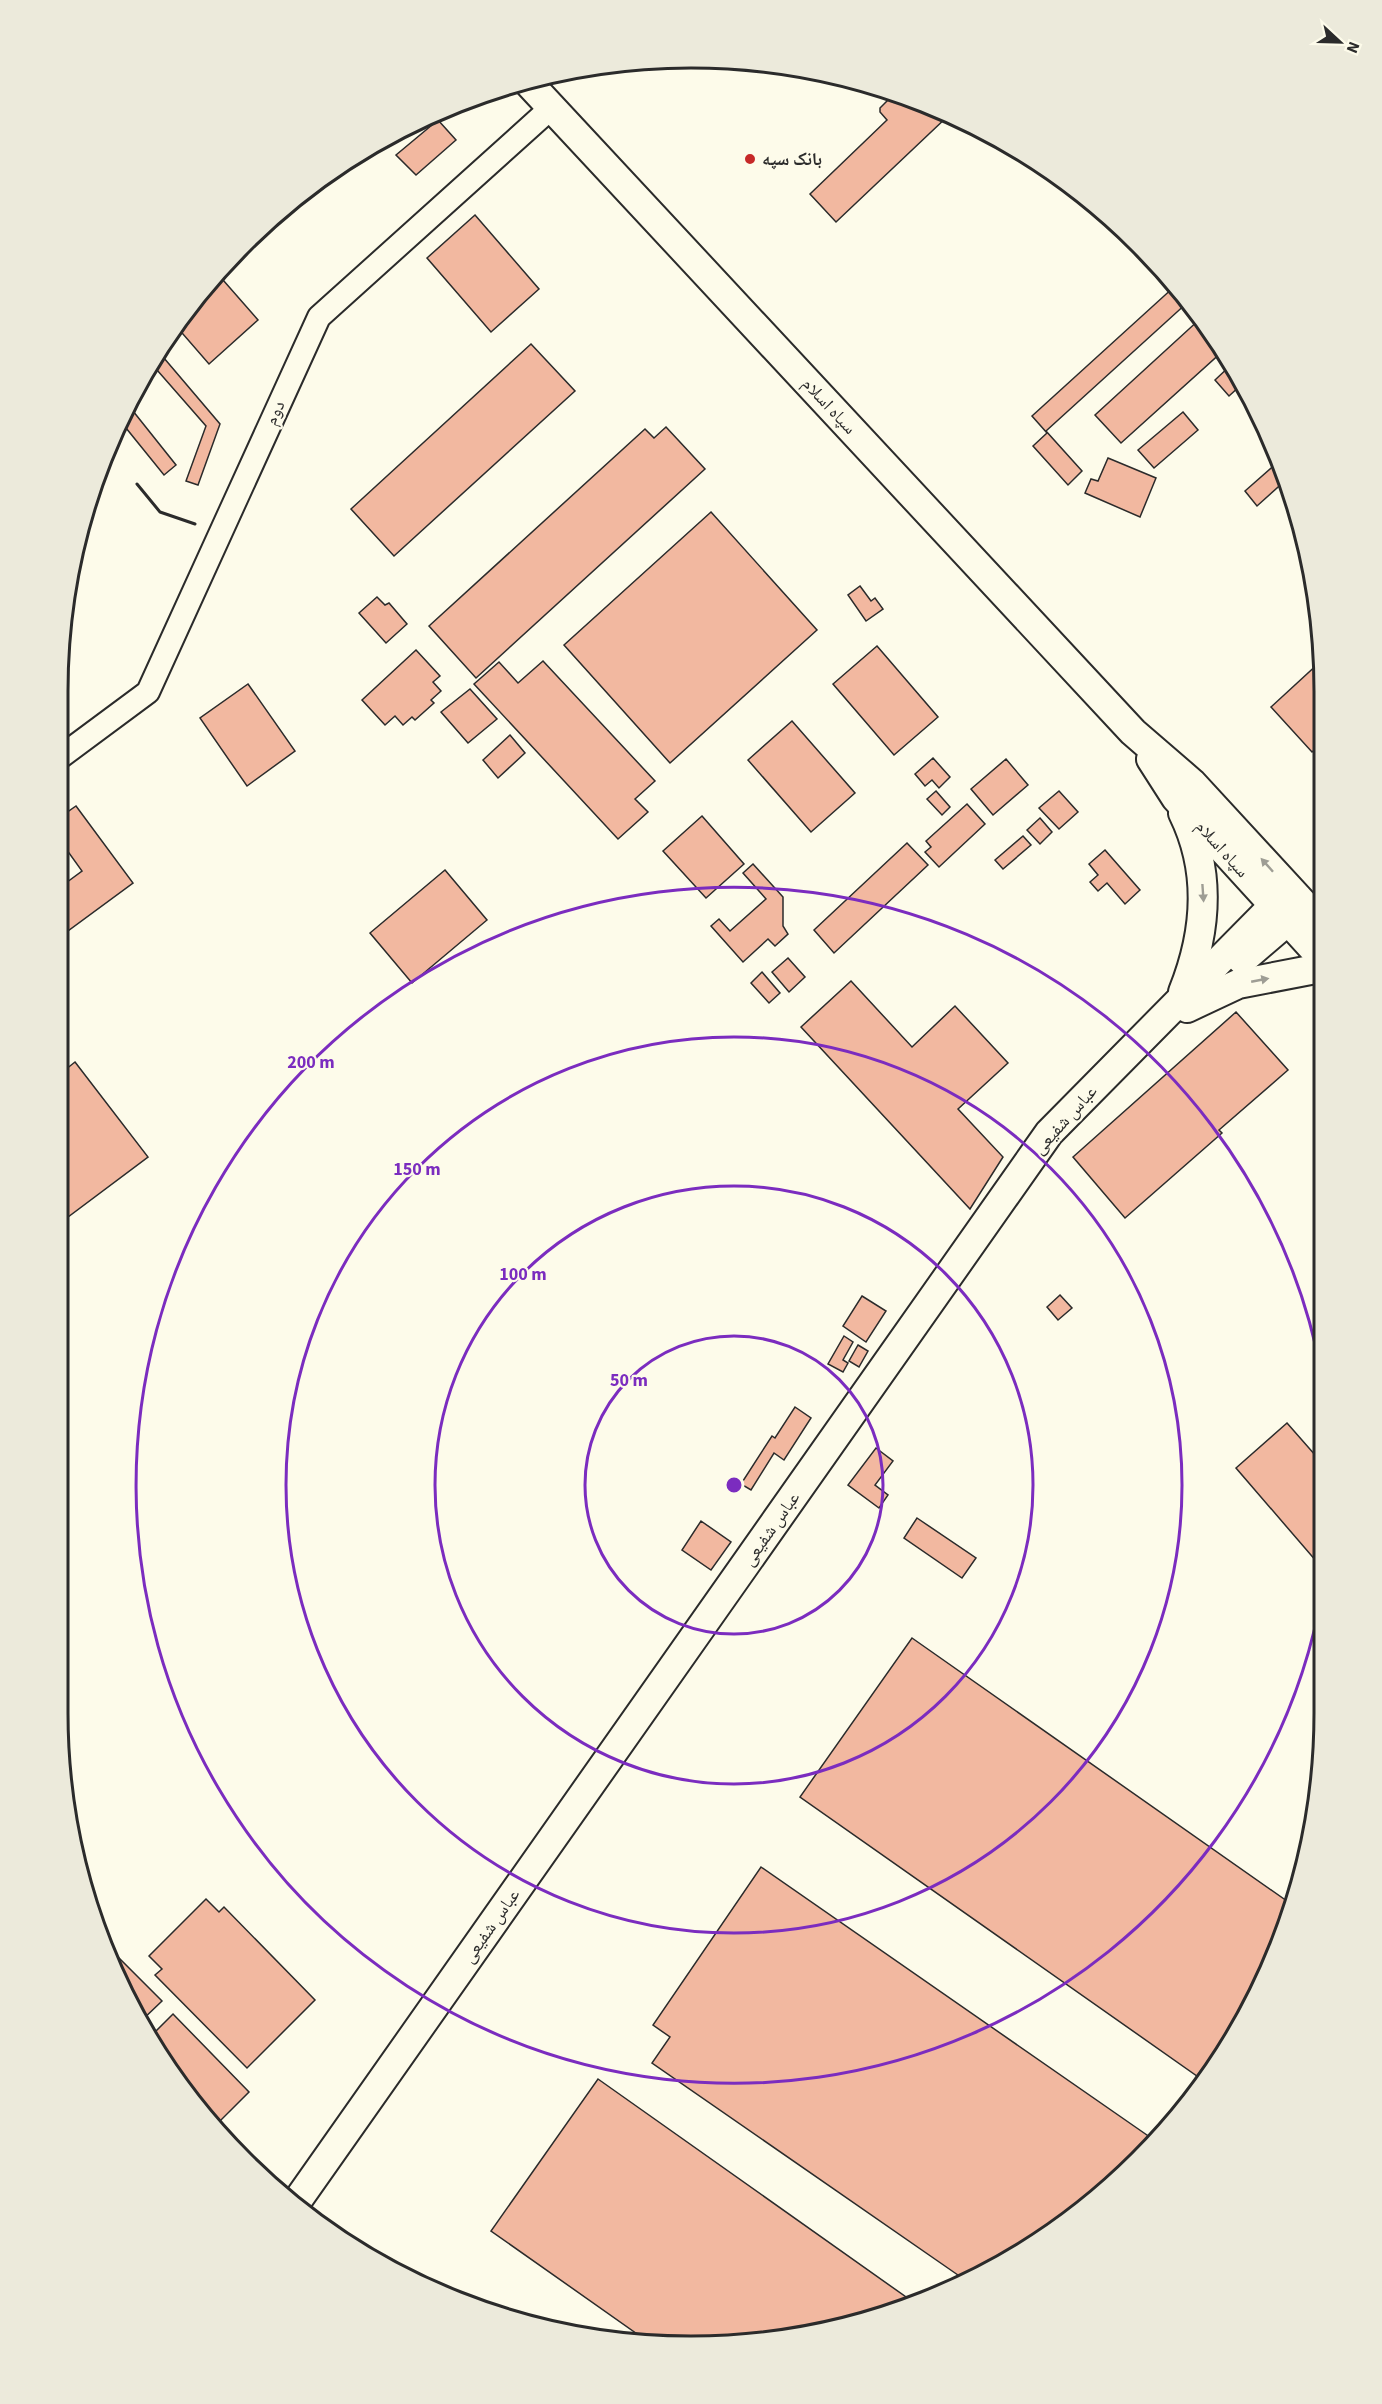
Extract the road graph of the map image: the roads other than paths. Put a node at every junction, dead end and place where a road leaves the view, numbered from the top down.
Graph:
1 (533, 88) edge
2 (551, 108) junction
3 (1133, 732) junction
4 (67, 752) edge
5 (1176, 798) junction
6 (1295, 909) edge
7 (1315, 946) edge
8 (1315, 969) edge
9 (1183, 1004) junction
10 (300, 2198) edge
11 (312, 2209) edge

1 - 2 main road, سپاه اسلام
2 - 3 main road, سپاه اسلام
2 - 4 lane, دوم
3 - 5 main road, سپاه اسلام
6 -> 3 main road, سپاه اسلام
5 - 6 main road, سپاه اسلام
5 -> 9 main road
6 - 7 main road, سپاه اسلام
6 - 9 main road, عباس شفیعی
9 -> 8 main road
9 - 10 main road, عباس شفیعی
9 - 11 main road, عباس شفیعی

